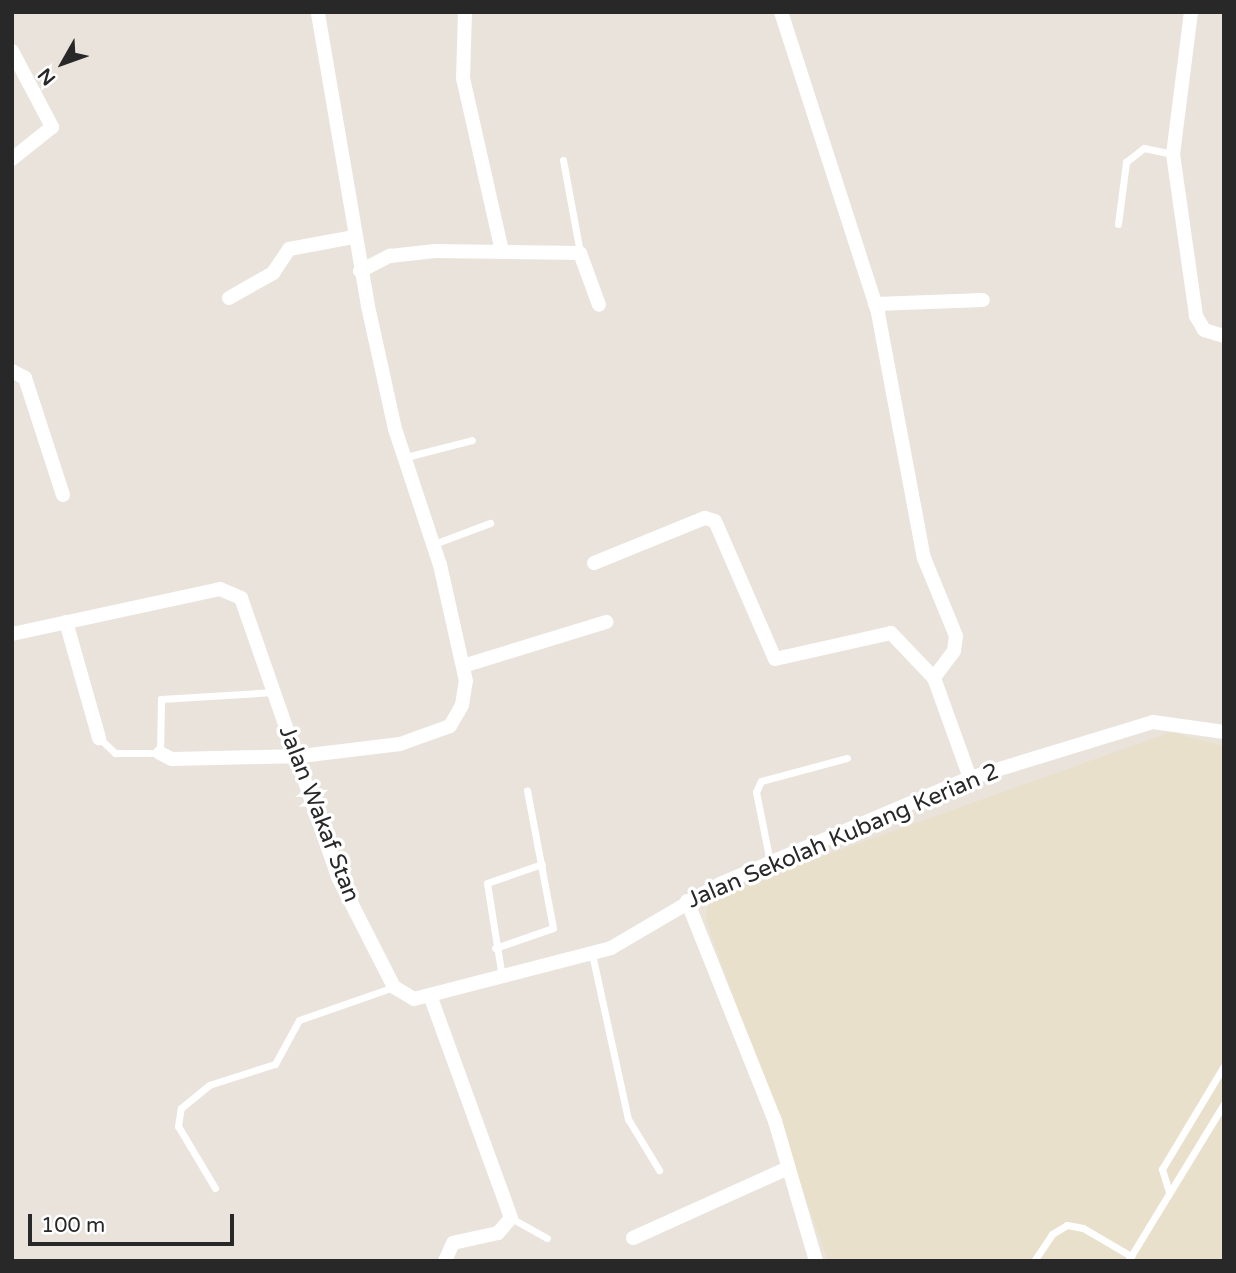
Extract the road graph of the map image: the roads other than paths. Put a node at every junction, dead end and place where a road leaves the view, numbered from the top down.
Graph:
1 (318, 12) edge
2 (465, 12) edge
3 (781, 12) edge
4 (1191, 12) edge
5 (12, 51) edge
6 (1173, 154) junction
7 (12, 159) edge
8 (563, 160) dead end
9 (1118, 224) dead end
10 (353, 237) junction
11 (502, 251) junction
12 (580, 253) junction
13 (360, 271) junction
14 (229, 298) dead end
15 (983, 300) dead end
16 (875, 304) junction
17 (600, 305) dead end
18 (1224, 336) edge
19 (12, 371) edge
20 (472, 440) dead end
21 (406, 457) junction
22 (63, 495) dead end
23 (490, 523) dead end
24 (434, 544) junction
25 (594, 563) dead end
26 (66, 622) junction
27 (606, 622) dead end
28 (12, 634) edge
29 (463, 666) junction
30 (934, 678) junction
31 (274, 692) junction
32 (1224, 732) edge
33 (99, 738) joint
34 (160, 753) junction
35 (301, 756) junction
36 (847, 758) dead end
37 (970, 778) junction
38 (527, 790) dead end
39 (770, 863) junction
40 (542, 864) junction
41 (687, 901) junction
42 (495, 948) junction
43 (592, 954) junction
44 (502, 978) junction
45 (394, 987) junction
46 (431, 998) junction
47 (1224, 1066) edge
48 (1224, 1104) edge
49 (788, 1168) junction
50 (659, 1170) dead end
51 (215, 1188) dead end
52 (1169, 1192) junction
53 (511, 1218) junction
54 (547, 1238) dead end
55 (633, 1238) dead end
56 (1130, 1259) edge
57 (445, 1261) edge
58 (816, 1261) edge
59 (1034, 1261) edge

1 - 10 street
2 - 11 street
3 - 16 street
4 - 6 street
5 - 7 street
6 - 9 lane
6 - 18 street
8 - 12 lane
10 - 13 street
10 - 14 street
11 - 12 street
11 - 13 street
12 - 17 street
13 - 21 street
15 - 16 street
16 - 30 street
19 - 22 street
20 - 21 lane
21 - 24 street
23 - 24 lane
24 - 29 street
25 - 30 street
26 - 28 street, Jalan Wakaf Stan
26 - 31 street, Jalan Wakaf Stan
26 - 33 street
27 - 29 street
29 - 35 street
30 - 37 street
31 - 34 lane
31 - 35 street, Jalan Wakaf Stan
32 - 37 street, Jalan Sekolah Kubang Kerian 2
33 - 34 lane
34 - 35 street
35 - 45 street, Jalan Wakaf Stan
36 - 39 lane
37 - 39 street, Jalan Sekolah Kubang Kerian 2
38 - 40 lane
39 - 41 street, Jalan Sekolah Kubang Kerian 2
40 - 42 lane
40 - 42 lane
41 - 43 street, Jalan Sekolah Kubang Kerian 2
41 - 49 street
42 - 44 lane
43 - 44 street, Jalan Sekolah Kubang Kerian 2
43 - 50 lane
44 - 46 street, Jalan Sekolah Kubang Kerian 2
45 - 46 street
45 - 51 lane
46 - 53 street
47 - 52 lane
48 - 52 lane
49 - 55 street
49 - 58 street
52 - 56 lane
53 - 54 lane
53 - 57 street
56 - 59 lane

